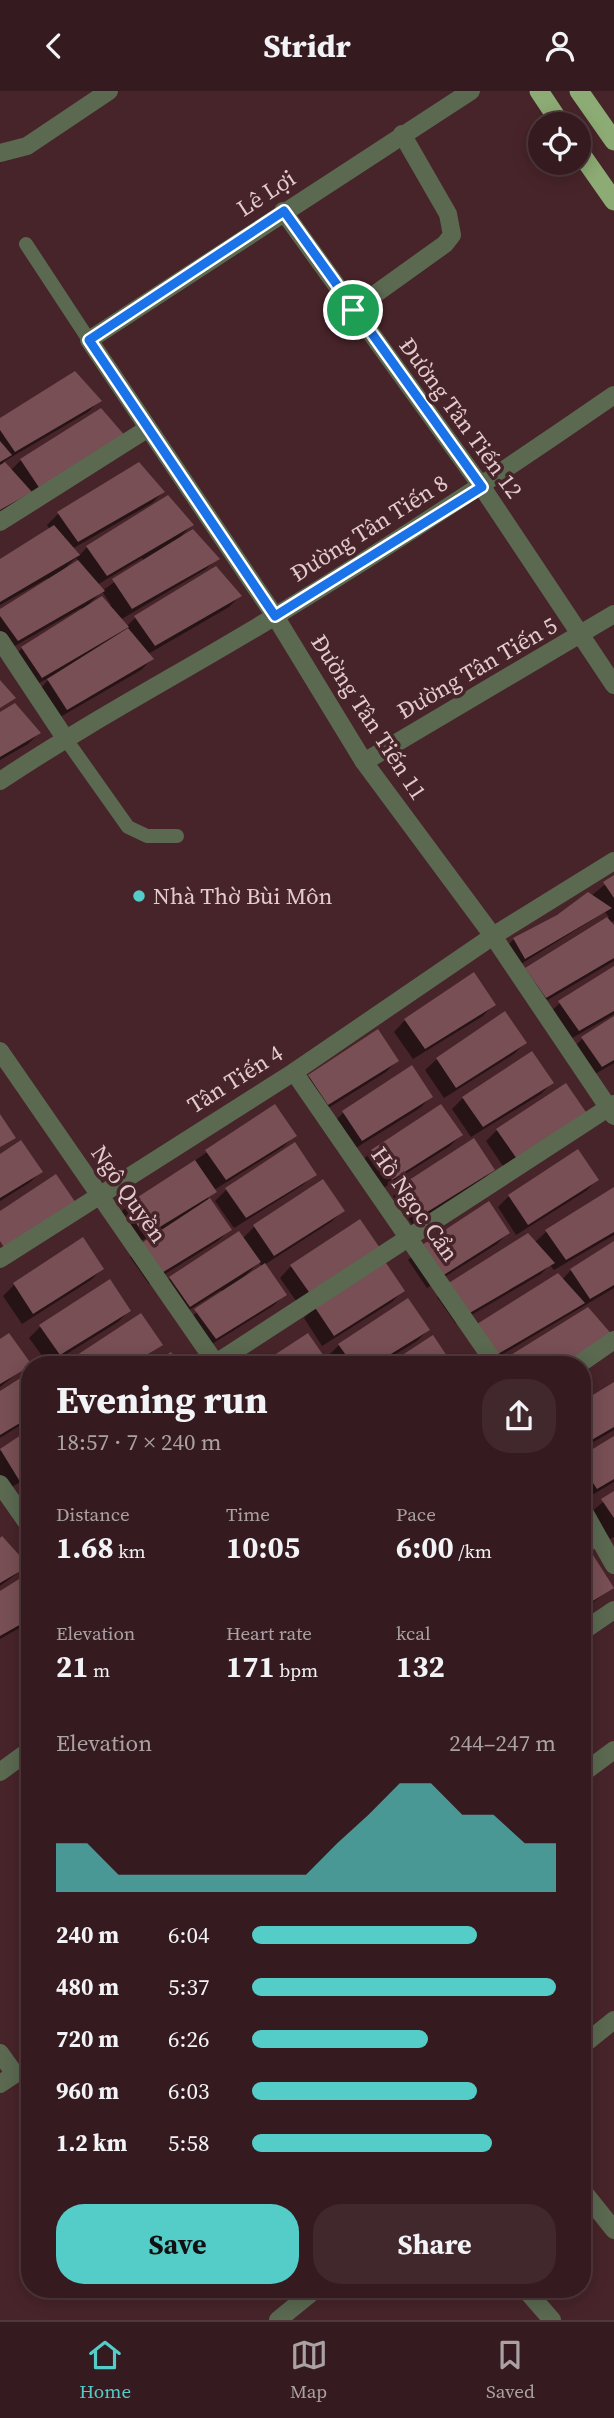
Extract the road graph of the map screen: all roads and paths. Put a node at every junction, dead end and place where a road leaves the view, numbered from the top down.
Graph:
1 (109, 91) edge
2 (471, 91) edge
3 (539, 91) edge
4 (579, 91) edge
5 (553, 112) edge
6 (402, 135) junction
7 (614, 141) edge
8 (0, 153) edge
9 (591, 168) edge
10 (614, 201) edge
11 (284, 211) junction
12 (26, 244) dead end
13 (353, 310) junction
14 (89, 340) junction
15 (614, 395) edge
16 (147, 429) junction
17 (482, 487) junction
18 (0, 522) edge
19 (614, 614) edge
20 (275, 616) junction
21 (581, 635) junction
22 (0, 640) edge
23 (614, 685) edge
24 (65, 738) junction
25 (364, 762) junction
26 (0, 781) edge
27 (177, 836) dead end
28 (614, 861) edge
29 (493, 936) junction
30 (0, 1051) edge
31 (294, 1072) junction
32 (612, 1109) edge
33 (99, 1194) junction
34 (410, 1239) junction
35 (0, 1259) edge
36 (614, 1340) edge
37 (210, 1356) edge
38 (228, 1356) edge
39 (490, 1356) edge
40 (591, 1356) edge
41 (0, 1484) edge
42 (21, 1514) edge
43 (591, 1524) edge
44 (614, 1565) edge
45 (614, 1610) edge
46 (591, 1626) edge
47 (614, 1750) edge
48 (21, 1756) edge
49 (591, 1767) edge
50 (0, 1772) edge
51 (614, 2020) edge
52 (591, 2039) edge
53 (0, 2053) edge
54 (0, 2084) edge
55 (591, 2201) edge
56 (614, 2230) edge
57 (305, 2298) edge
58 (533, 2298) edge
59 (278, 2320) edge
60 (552, 2320) edge

1 - 8 street
2 - 6 street, Lê Lợi
3 - 5 highway
4 - 7 highway
6 - 11 street, Lê Lợi
6 - 13 street
9 - 10 highway
11 - 13 street, Đường Tân Tiến 12
11 - 14 street, Lê Lợi
12 - 14 lane
13 - 17 street, Đường Tân Tiến 12
14 - 16 street, Đường Tân Tiến 11
15 - 17 street, Đường Tân Tiến 8
16 - 18 street
16 - 20 street, Đường Tân Tiến 11
17 - 20 street, Đường Tân Tiến 8
17 - 21 street, Đường Tân Tiến 12
19 - 21 street, Đường Tân Tiến 5
20 - 24 street, Đường Tân Tiến 8
20 - 25 street, Đường Tân Tiến 11
21 - 23 street, Đường Tân Tiến 12
21 - 25 street, Đường Tân Tiến 5
22 - 24 street
24 - 26 street, Đường Tân Tiến 8
24 - 27 lane
25 - 29 street, Đường Tân Tiến 11
28 - 29 street, Tân Tiến 4
29 - 31 street, Tân Tiến 4
29 - 32 street, Đường Tân Tiến 11
30 - 33 street, Ngô Quyền
31 - 33 street, Tân Tiến 4
31 - 34 street, Hồ Ngọc Cẩn
32 - 34 street
33 - 35 street, Tân Tiến 4
33 - 37 street, Ngô Quyền
34 - 38 street
34 - 39 street, Hồ Ngọc Cẩn
36 - 40 street
41 - 42 street
43 - 44 street
45 - 46 street
47 - 49 street
48 - 50 street
51 - 52 street
53 - 54 street
55 - 56 street
57 - 59 street
58 - 60 street

